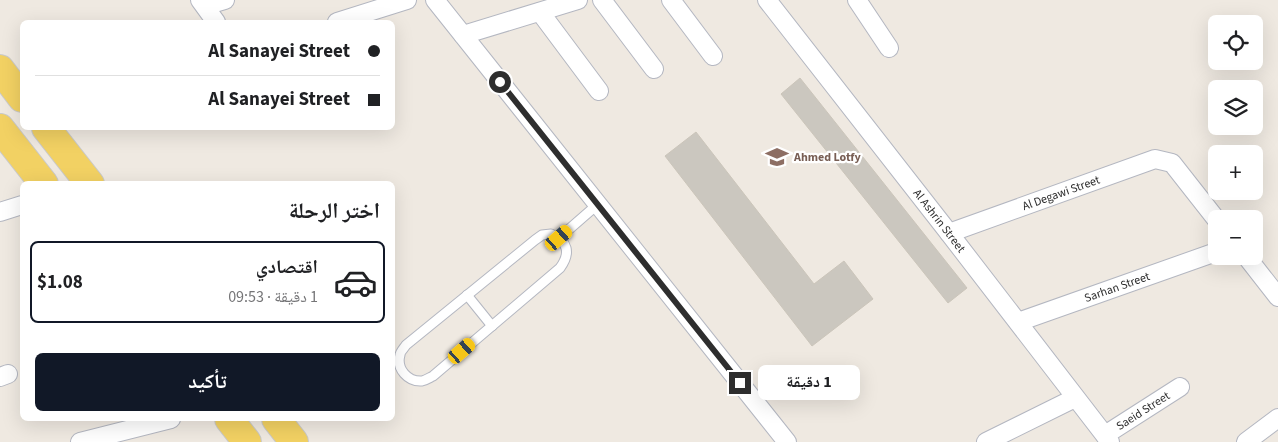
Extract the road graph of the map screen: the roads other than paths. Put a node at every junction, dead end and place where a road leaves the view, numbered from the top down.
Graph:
1 (225, 0) edge
2 (407, 0) edge
3 (435, 0) edge
4 (578, 0) edge
5 (602, 0) edge
6 (671, 0) edge
7 (767, 0) edge
8 (857, 0) edge
9 (202, 3) edge
10 (540, 12) junction
11 (215, 20) edge
12 (343, 20) edge
13 (463, 36) junction
14 (889, 48) dead end
15 (713, 56) dead end
16 (0, 69) edge
17 (654, 69) dead end
18 (599, 91) dead end
19 (20, 95) edge
20 (0, 128) edge
21 (48, 130) edge
22 (42, 181) edge
23 (88, 181) edge
24 (598, 204) junction
25 (20, 206) edge
26 (1209, 210) edge
27 (0, 212) edge
28 (949, 233) junction
29 (559, 238) junction
30 (1208, 255) edge
31 (1253, 265) edge
32 (467, 295) junction
33 (1278, 297) edge
34 (1018, 322) junction
35 (492, 326) junction
36 (1180, 387) dead end
37 (1075, 398) junction
38 (1278, 418) edge
39 (163, 421) edge
40 (231, 421) edge
41 (278, 421) edge
42 (1107, 439) edge
43 (80, 442) edge
44 (247, 442) edge
45 (294, 442) edge
46 (787, 442) edge
47 (986, 442) edge
48 (1246, 442) edge

1 - 9 street
2 - 12 street
3 - 13 street
4 - 10 street
5 - 17 street
6 - 15 street
7 - 28 street, Al Ashrin Street
8 - 14 street
9 - 11 street
10 - 13 street
10 - 18 street
13 - 24 street
16 - 19 main road
20 - 22 main road
21 - 23 main road
24 - 29 lane
24 - 46 street
25 - 27 street
26 - 28 street, Al Degawi Street
28 - 34 street, Al Ashrin Street
29 - 32 lane
29 - 35 lane
30 - 34 street, Sarhan Street
31 - 33 street
32 - 35 lane
32 - 35 lane
34 - 37 street, Al Ashrin Street
36 - 42 street, Saeid Street
37 - 42 street, Al Ashrin Street
37 - 47 street
38 - 48 street
39 - 43 street
40 - 44 main road
41 - 45 main road

